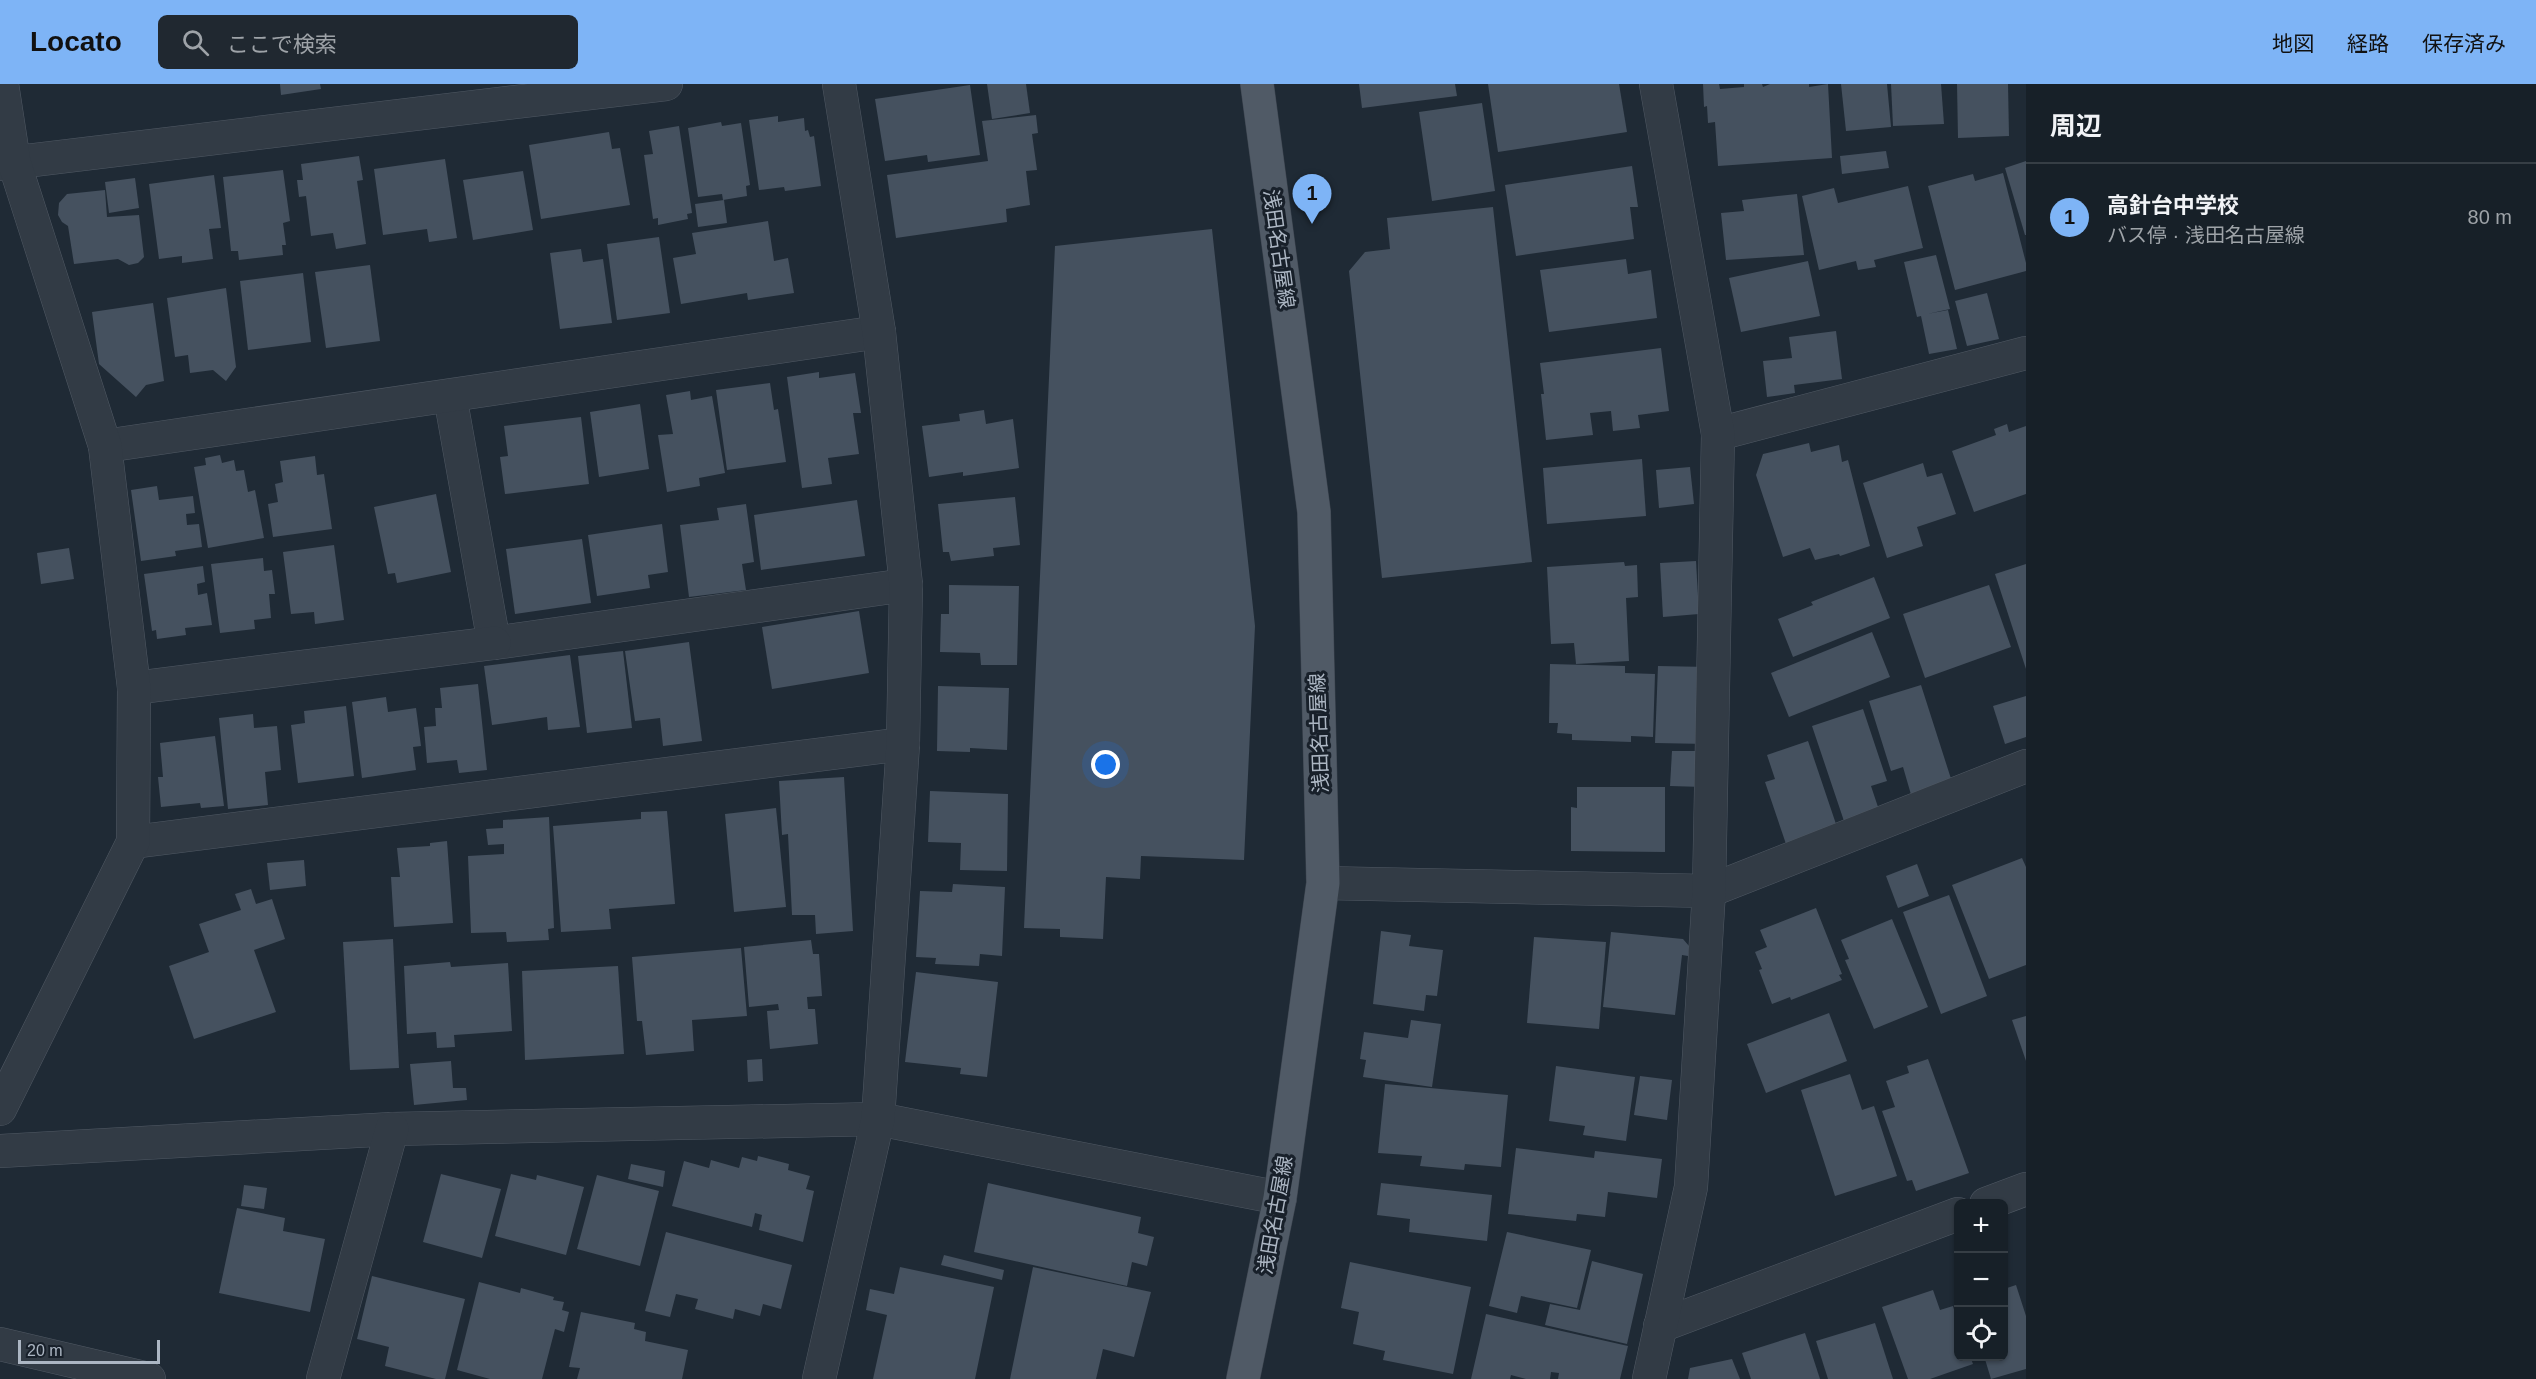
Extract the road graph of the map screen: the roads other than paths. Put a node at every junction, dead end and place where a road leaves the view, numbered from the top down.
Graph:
1 (2, 84) edge
2 (666, 84) edge
3 (839, 84) edge
4 (1257, 84) edge
5 (1656, 84) edge
6 (7, 163) edge
7 (879, 332) junction
8 (2026, 353) edge
9 (450, 396) junction
10 (1718, 434) junction
11 (105, 447) junction
12 (906, 585) junction
13 (494, 644) junction
14 (134, 688) junction
15 (903, 744) junction
16 (2026, 766) edge
17 (133, 842) junction
18 (1323, 883) junction
19 (1709, 891) junction
20 (0, 1108) edge
21 (878, 1119) junction
22 (392, 1129) junction
23 (0, 1151) edge
24 (2026, 1189) edge
25 (1280, 1198) junction
26 (1997, 1199) edge
27 (1954, 1216) edge
28 (1660, 1326) junction
29 (0, 1344) edge
30 (149, 1379) edge
31 (323, 1379) edge
32 (819, 1379) edge
33 (1243, 1379) edge
34 (1649, 1379) edge

1 - 6 street
2 - 6 street
3 - 7 street
4 - 18 main road, 浅田名古屋線
5 - 10 street
6 - 11 street
7 - 9 street
7 - 12 street
8 - 10 street
9 - 11 street
9 - 13 street
10 - 19 street
11 - 14 street
12 - 13 street
12 - 15 street
13 - 14 street
14 - 17 street
15 - 17 street
15 - 21 street
16 - 19 street
17 - 20 street
18 - 19 street
18 - 25 main road, 浅田名古屋線
19 - 28 street
21 - 22 street
21 - 25 street
21 - 32 street
22 - 23 street
22 - 31 street
24 - 26 street
25 - 33 main road, 浅田名古屋線
27 - 28 street
28 - 34 street
29 - 30 street

